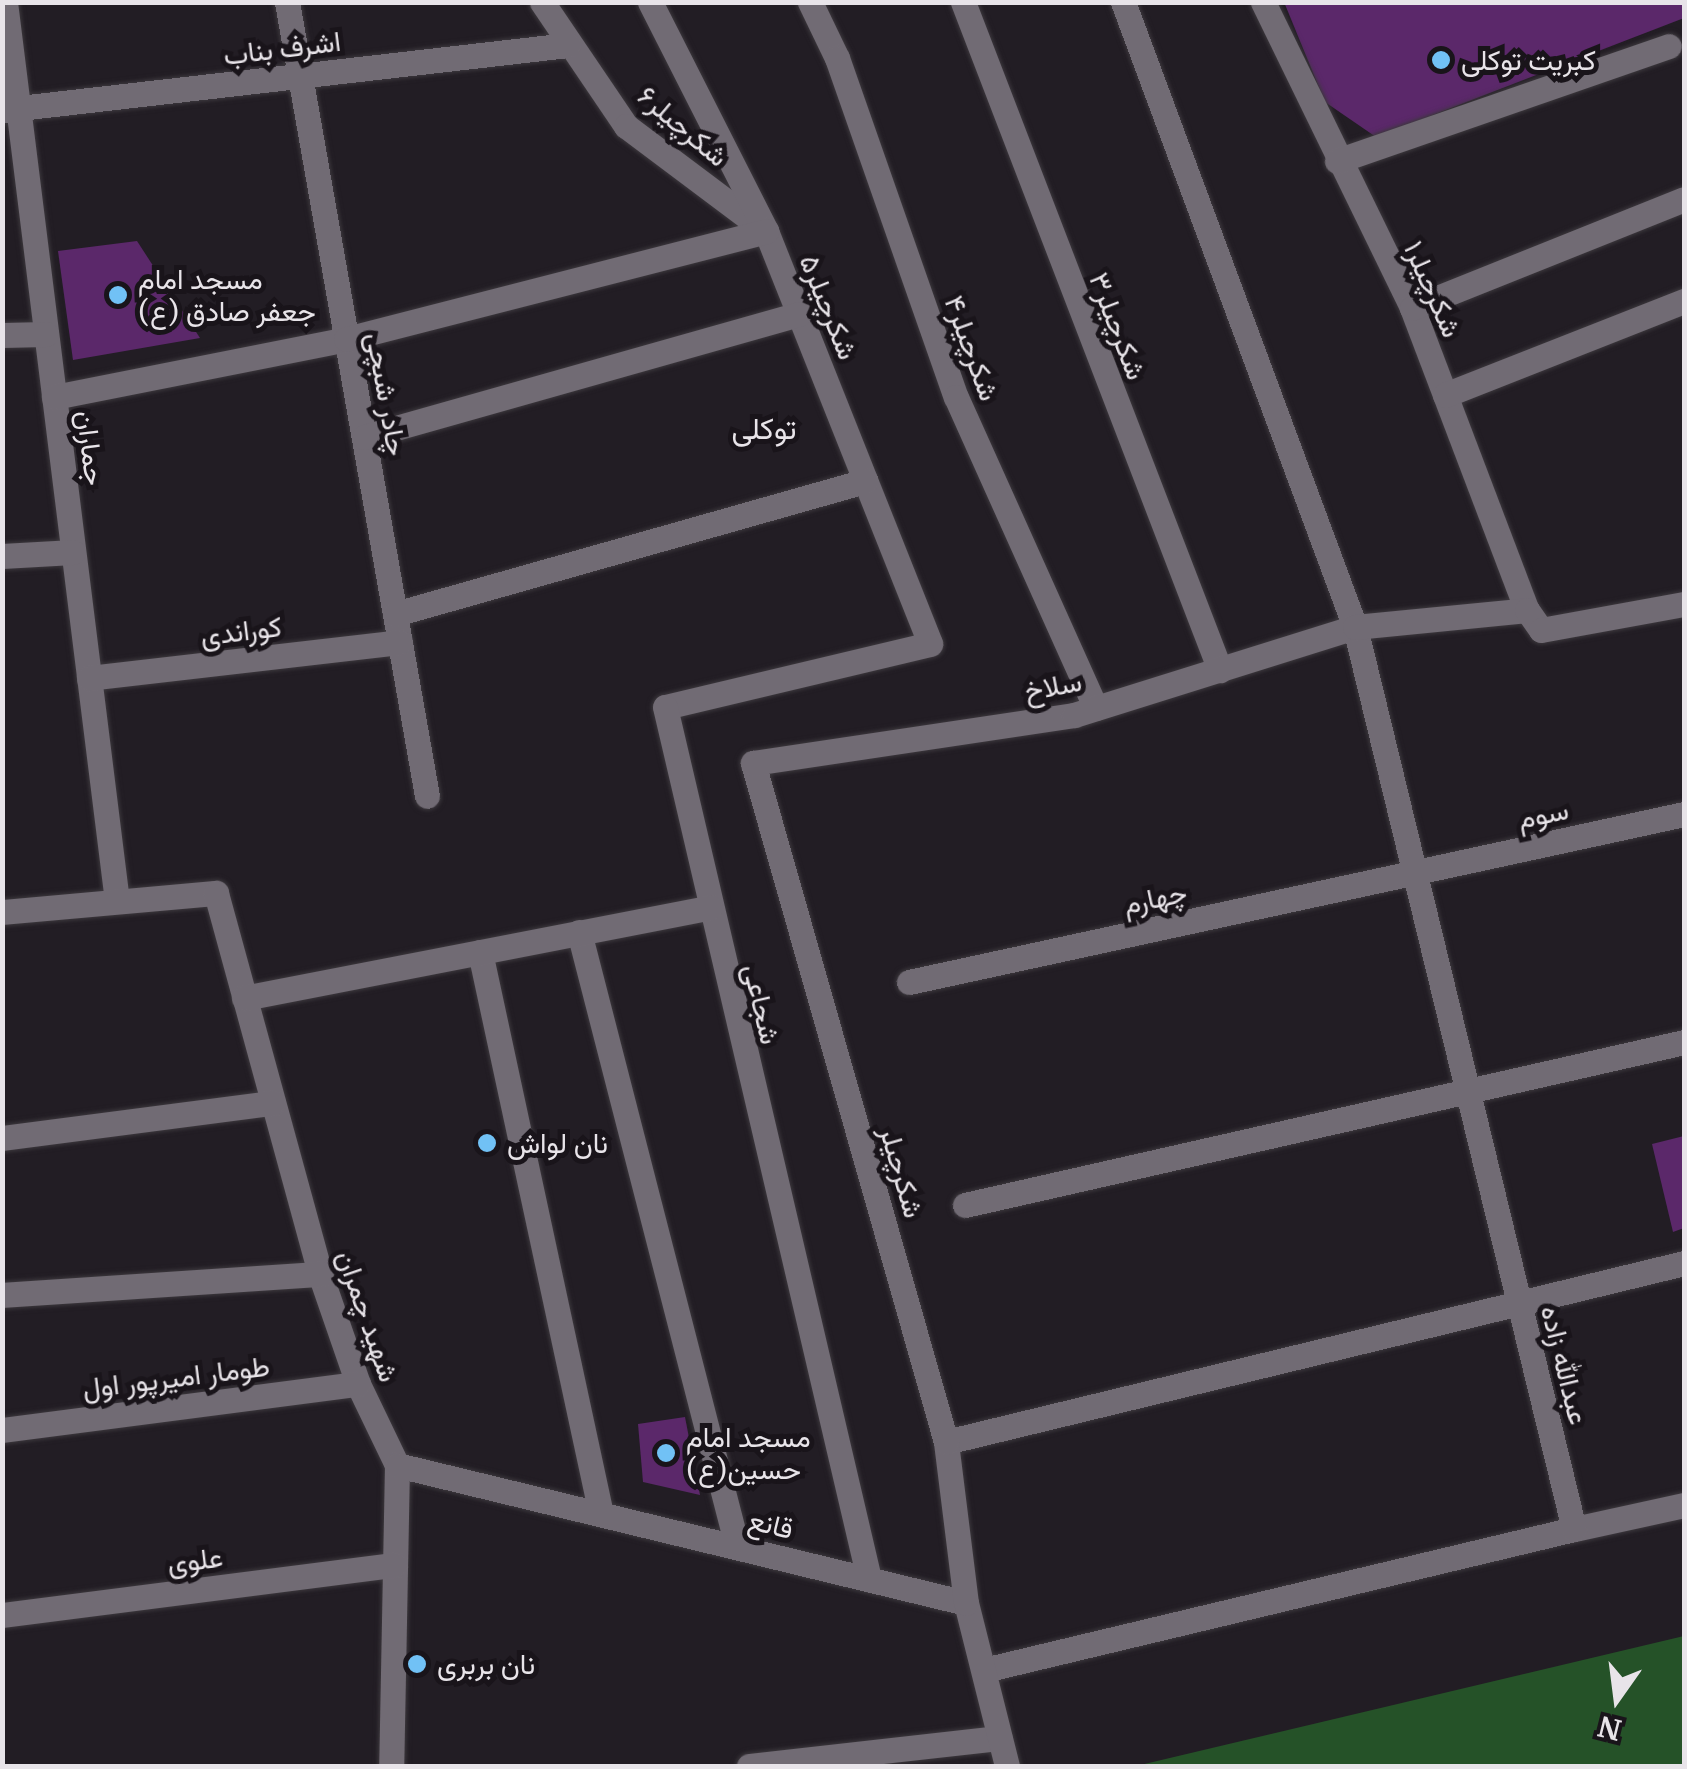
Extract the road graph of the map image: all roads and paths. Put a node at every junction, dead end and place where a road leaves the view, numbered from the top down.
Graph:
1 (5, 2) edge
2 (287, 2) edge
3 (542, 2) edge
4 (650, 2) edge
5 (810, 2) edge
6 (963, 2) edge
7 (1123, 2) edge
8 (1264, 2) edge
9 (568, 45) junction
10 (1669, 46) dead end
11 (300, 76) junction
12 (10, 110) edge
13 (1336, 161) junction
14 (1684, 199) edge
15 (766, 231) junction
16 (1684, 301) edge
17 (1412, 308) junction
18 (800, 314) junction
19 (46, 334) junction
20 (2, 335) edge
21 (346, 339) junction
22 (1445, 395) junction
23 (54, 396) junction
24 (364, 438) junction
25 (866, 481) junction
26 (73, 552) junction
27 (2, 556) edge
28 (1684, 605) edge
29 (1527, 610) junction
30 (395, 614) junction
31 (1355, 627) junction
32 (400, 642) junction
33 (930, 644) joint
34 (1220, 670) junction
35 (89, 678) junction
36 (1096, 708) junction
37 (753, 763) joint
38 (427, 796) dead end
39 (1684, 814) edge
40 (1415, 872) junction
41 (117, 902) junction
42 (710, 907) junction
43 (2, 912) edge
44 (579, 932) junction
45 (480, 952) junction
46 (909, 982) dead end
47 (244, 998) junction
48 (1684, 1042) edge
49 (1468, 1090) junction
50 (273, 1102) junction
51 (2, 1138) edge
52 (965, 1205) dead end
53 (1684, 1263) edge
54 (320, 1274) junction
55 (2, 1295) edge
56 (1518, 1299) junction
57 (358, 1384) junction
58 (2, 1430) edge
59 (946, 1442) junction
60 (396, 1465) junction
61 (1684, 1504) edge
62 (601, 1514) junction
63 (1574, 1529) junction
64 (737, 1546) junction
65 (394, 1565) junction
66 (869, 1579) junction
67 (966, 1603) junction
68 (2, 1616) edge
69 (984, 1670) junction
70 (998, 1738) junction
71 (390, 1766) edge
72 (749, 1766) edge
73 (1006, 1766) edge

1 - 12 street, جماران
2 - 11 street, چادر شبچی
3 - 9 street, شکرچیلر۶
4 - 15 street, شکرچیلر۵
5 - 36 street, شکرچیلر۴
6 - 34 street, شکرچیلر۳
7 - 31 street, عبدالله زاده
8 - 13 street, شکرچیلر۱
9 - 11 street, اشرف بناب
9 - 15 street, شکرچیلر۶
10 - 13 street
11 - 12 street, اشرف بناب
11 - 21 street, چادر شبچی
12 - 19 street, جماران
13 - 17 street, شکرچیلر۱
14 - 17 street
15 - 18 street, شکرچیلر۵
15 - 21 street
16 - 22 street
17 - 22 street, شکرچیلر۱
18 - 24 street
18 - 25 street, شکرچیلر۵
19 - 20 street
19 - 23 street, جماران
21 - 23 street
21 - 24 street, چادر شبچی
22 - 29 street, شکرچیلر۱
23 - 26 street, جماران
24 - 30 street, چادر شبچی
25 - 30 street
25 - 33 street, شکرچیلر۵
26 - 27 street
26 - 35 street, جماران
28 - 29 street
29 - 31 street, سلاخ
30 - 32 street, چادر شبچی
31 - 34 street, سلاخ
31 - 40 street, عبدالله زاده
32 - 35 street, کوراندی
32 - 38 street, چادر شبچی
33 - 42 street, شجاعی
34 - 36 street, سلاخ
35 - 41 street, جماران
36 - 37 street, سلاخ
37 - 59 street, شکرچیلر
39 - 40 street, سوم
40 - 46 street, چهارم
40 - 49 street, عبدالله زاده
41 - 43 street
41 - 47 street, شهید چمران
42 - 44 street
42 - 66 street, شجاعی
44 - 45 street
44 - 64 street
45 - 47 street
45 - 62 street
47 - 50 street, شهید چمران
48 - 49 street
49 - 52 street
49 - 56 street, عبدالله زاده
50 - 51 street
50 - 54 street, شهید چمران
53 - 56 street
54 - 55 street
54 - 57 street, شهید چمران
56 - 59 street
56 - 63 street, عبدالله زاده
57 - 58 street, طومار امیرپور اول
57 - 60 street, شهید چمران
59 - 67 street, شکرچیلر
60 - 62 street, قانع
60 - 65 street, شهید چمران
61 - 63 street
62 - 64 street, قانع
63 - 69 street
64 - 66 street, قانع
65 - 68 street, علوی
65 - 71 street, شهید چمران
66 - 67 street, قانع
67 - 69 street
69 - 70 street
70 - 72 street
70 - 73 street

